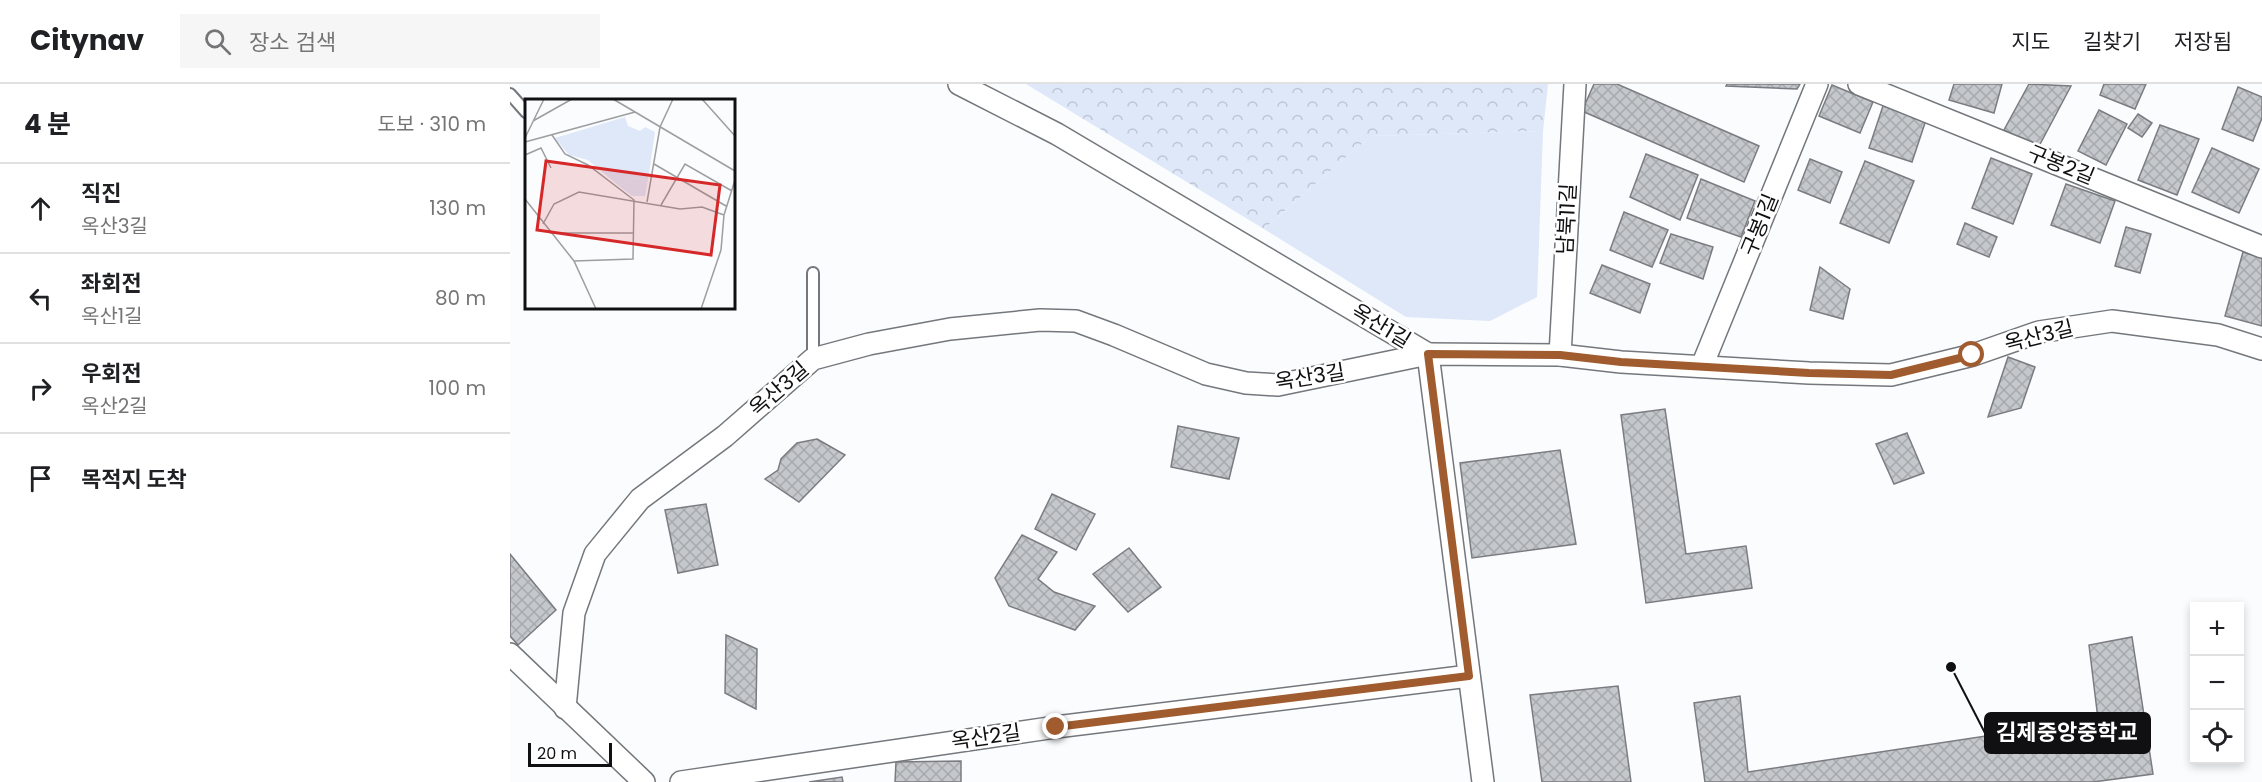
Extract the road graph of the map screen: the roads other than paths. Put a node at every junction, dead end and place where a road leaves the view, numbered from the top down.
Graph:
1 (959, 84) edge
2 (1575, 84) edge
3 (1817, 84) edge
4 (1859, 84) edge
5 (510, 94) edge
6 (525, 111) edge
7 (2262, 247) edge
8 (813, 273) dead end
9 (2262, 349) edge
10 (1428, 354) junction
11 (1560, 355) junction
12 (813, 358) junction
13 (1702, 366) junction
14 (510, 654) edge
15 (1469, 676) junction
16 (565, 708) junction
17 (644, 782) edge
18 (681, 782) edge
19 (1483, 782) edge

1 - 10 street, 옥산1길
2 - 11 street, 남북11길
3 - 13 street, 구봉1길
4 - 7 street, 구봉2길
5 - 6 lane
8 - 12 lane
9 - 13 street, 옥산3길
10 - 11 street, 옥산3길
10 - 12 street, 옥산3길
10 - 15 street, 옥산1길
11 - 13 street, 옥산3길
12 - 16 street, 옥산3길
14 - 16 street
15 - 18 street, 옥산2길
15 - 19 street, 옥산1길
16 - 17 street

